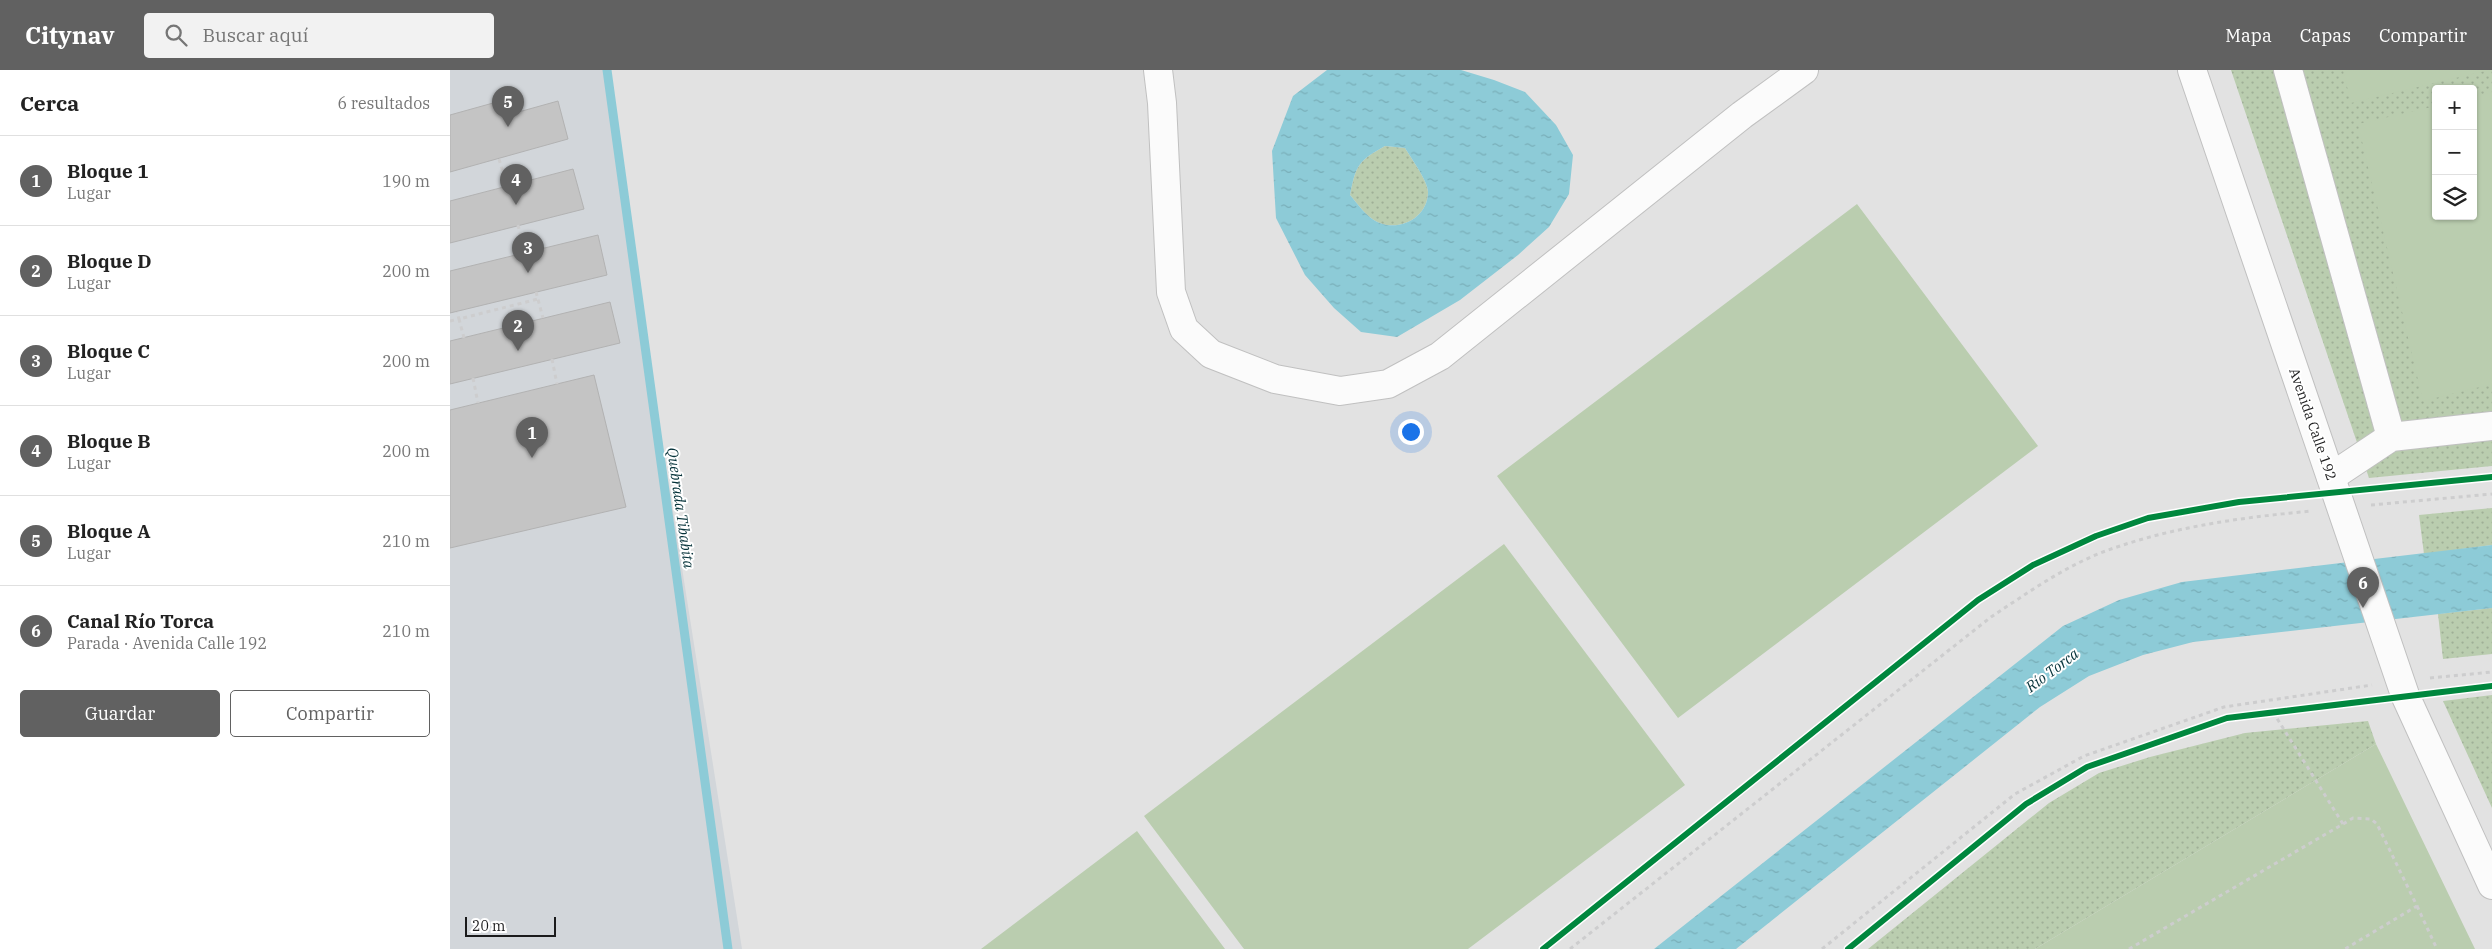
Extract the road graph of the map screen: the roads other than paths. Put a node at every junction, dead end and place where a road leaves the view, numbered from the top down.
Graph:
1 (1158, 70) edge
2 (1804, 70) edge
3 (2192, 70) edge
4 (2288, 70) edge
5 (2492, 426) edge
6 (2391, 437) junction
7 (2331, 477) junction
8 (2492, 885) edge

1 - 2 main road
3 - 7 main road, Avenida Calle 192
4 - 6 main road
5 - 6 main road
6 - 7 main road
7 - 8 main road, Avenida Calle 192

